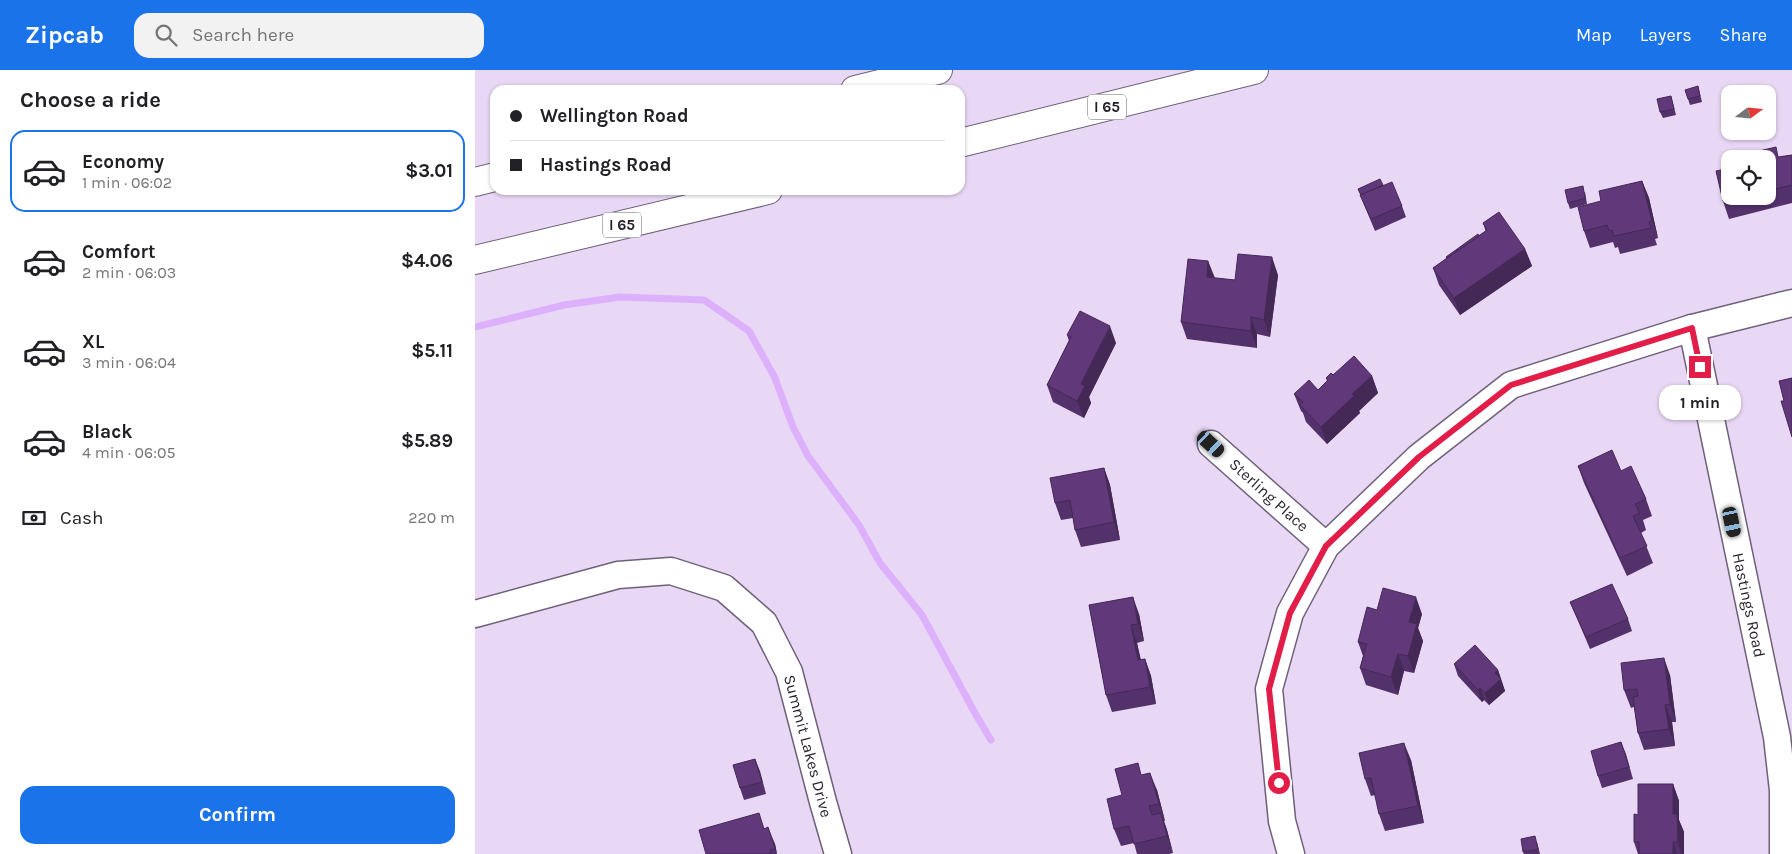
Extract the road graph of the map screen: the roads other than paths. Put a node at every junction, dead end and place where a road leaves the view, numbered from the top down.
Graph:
1 (938, 70) edge
2 (1254, 70) edge
3 (876, 85) edge
4 (965, 142) edge
5 (490, 178) edge
6 (475, 182) edge
7 (747, 195) edge
8 (475, 260) edge
9 (1792, 303) edge
10 (1692, 328) junction
11 (1211, 444) dead end
12 (1326, 546) junction
13 (475, 614) edge
14 (838, 854) edge
15 (1291, 854) edge
16 (1783, 854) edge

1 - 3 highway
2 - 4 highway, I 65
5 - 6 highway
7 - 8 highway, I 65
9 - 10 street
10 - 12 street
10 - 16 street, Hastings Road
11 - 12 street, Sterling Place
12 - 15 street
13 - 14 street, Summit Lakes Drive

